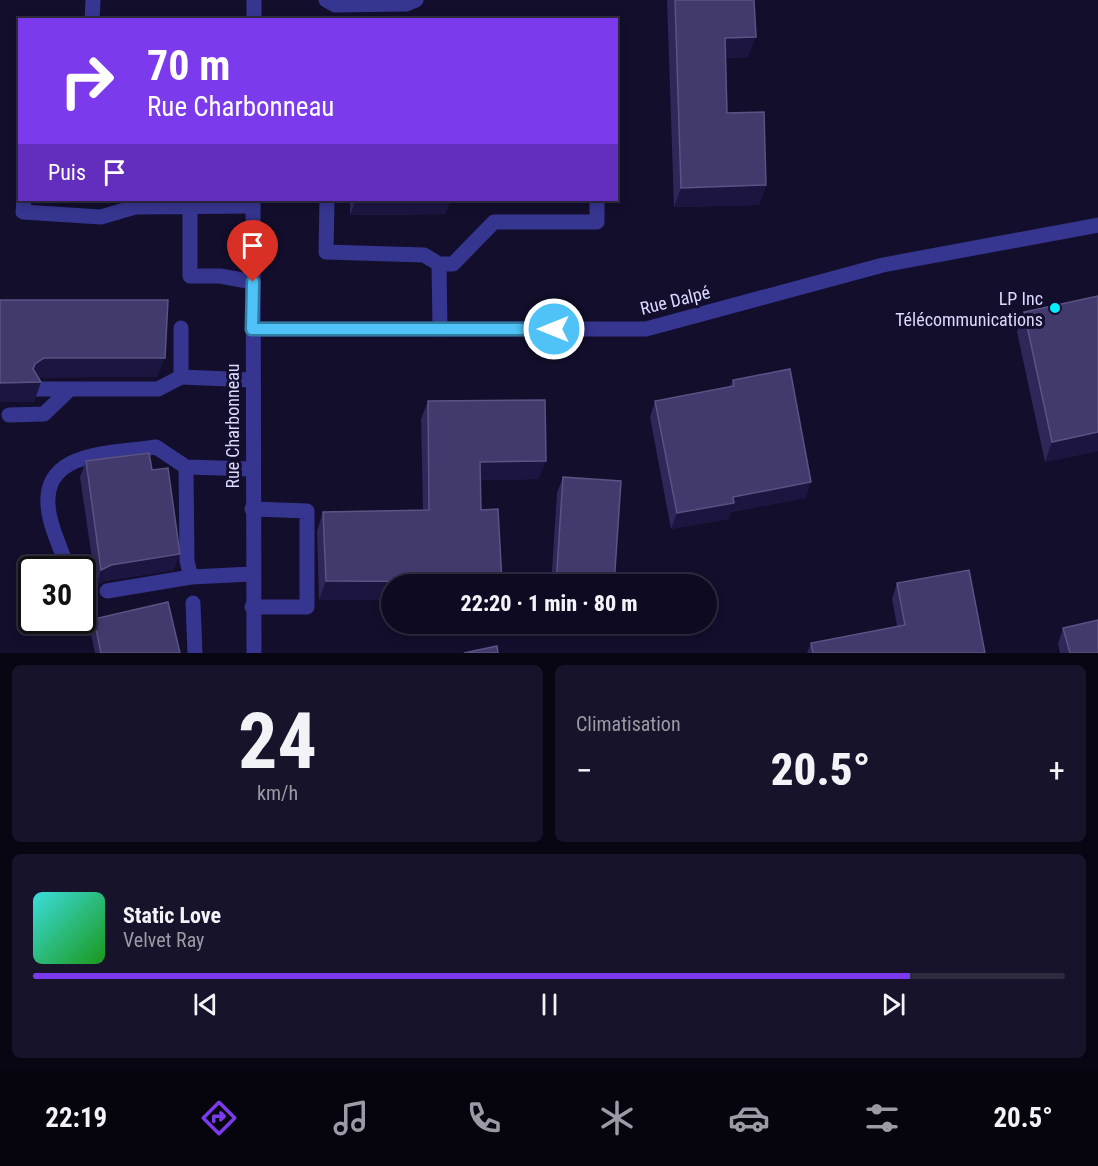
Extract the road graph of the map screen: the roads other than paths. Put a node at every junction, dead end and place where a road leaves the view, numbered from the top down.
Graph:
1 (93, 0) edge
2 (254, 0) edge
3 (326, 0) edge
4 (416, 0) edge
5 (92, 18) edge
6 (254, 18) edge
7 (24, 201) edge
8 (327, 201) edge
9 (597, 201) edge
10 (190, 202) edge
11 (253, 203) edge
12 (1098, 225) edge
13 (439, 264) junction
14 (253, 282) junction
15 (182, 328) dead end
16 (252, 329) junction
17 (440, 329) junction
18 (181, 377) junction
19 (252, 380) junction
20 (36, 389) edge
21 (70, 389) junction
22 (9, 415) dead end
23 (186, 467) junction
24 (252, 469) junction
25 (252, 509) junction
26 (63, 556) edge
27 (252, 574) junction
28 (191, 577) junction
29 (107, 591) dead end
30 (193, 603) dead end
31 (252, 607) junction
32 (195, 653) edge
33 (254, 653) edge

1 - 5 street
2 - 6 street
3 - 4 street
7 - 10 street
8 - 13 street
9 - 13 street
10 - 11 street
10 - 14 street
11 - 14 street, Rue Charbonneau
12 - 17 street, Rue Dalpé
13 - 17 street
14 - 16 street, Rue Charbonneau
15 - 18 street
16 - 17 street, Rue Dalpé
16 - 19 street, Rue Charbonneau
18 - 19 street
18 - 21 street
19 - 24 street, Rue Charbonneau
20 - 21 street
21 - 22 street
23 - 24 street
23 - 26 street
23 - 28 street
24 - 25 street, Rue Charbonneau
25 - 27 street, Rue Charbonneau
25 - 31 street
27 - 28 street
27 - 31 street, Rue Charbonneau
28 - 29 street
30 - 32 street
31 - 33 street, Rue Charbonneau

